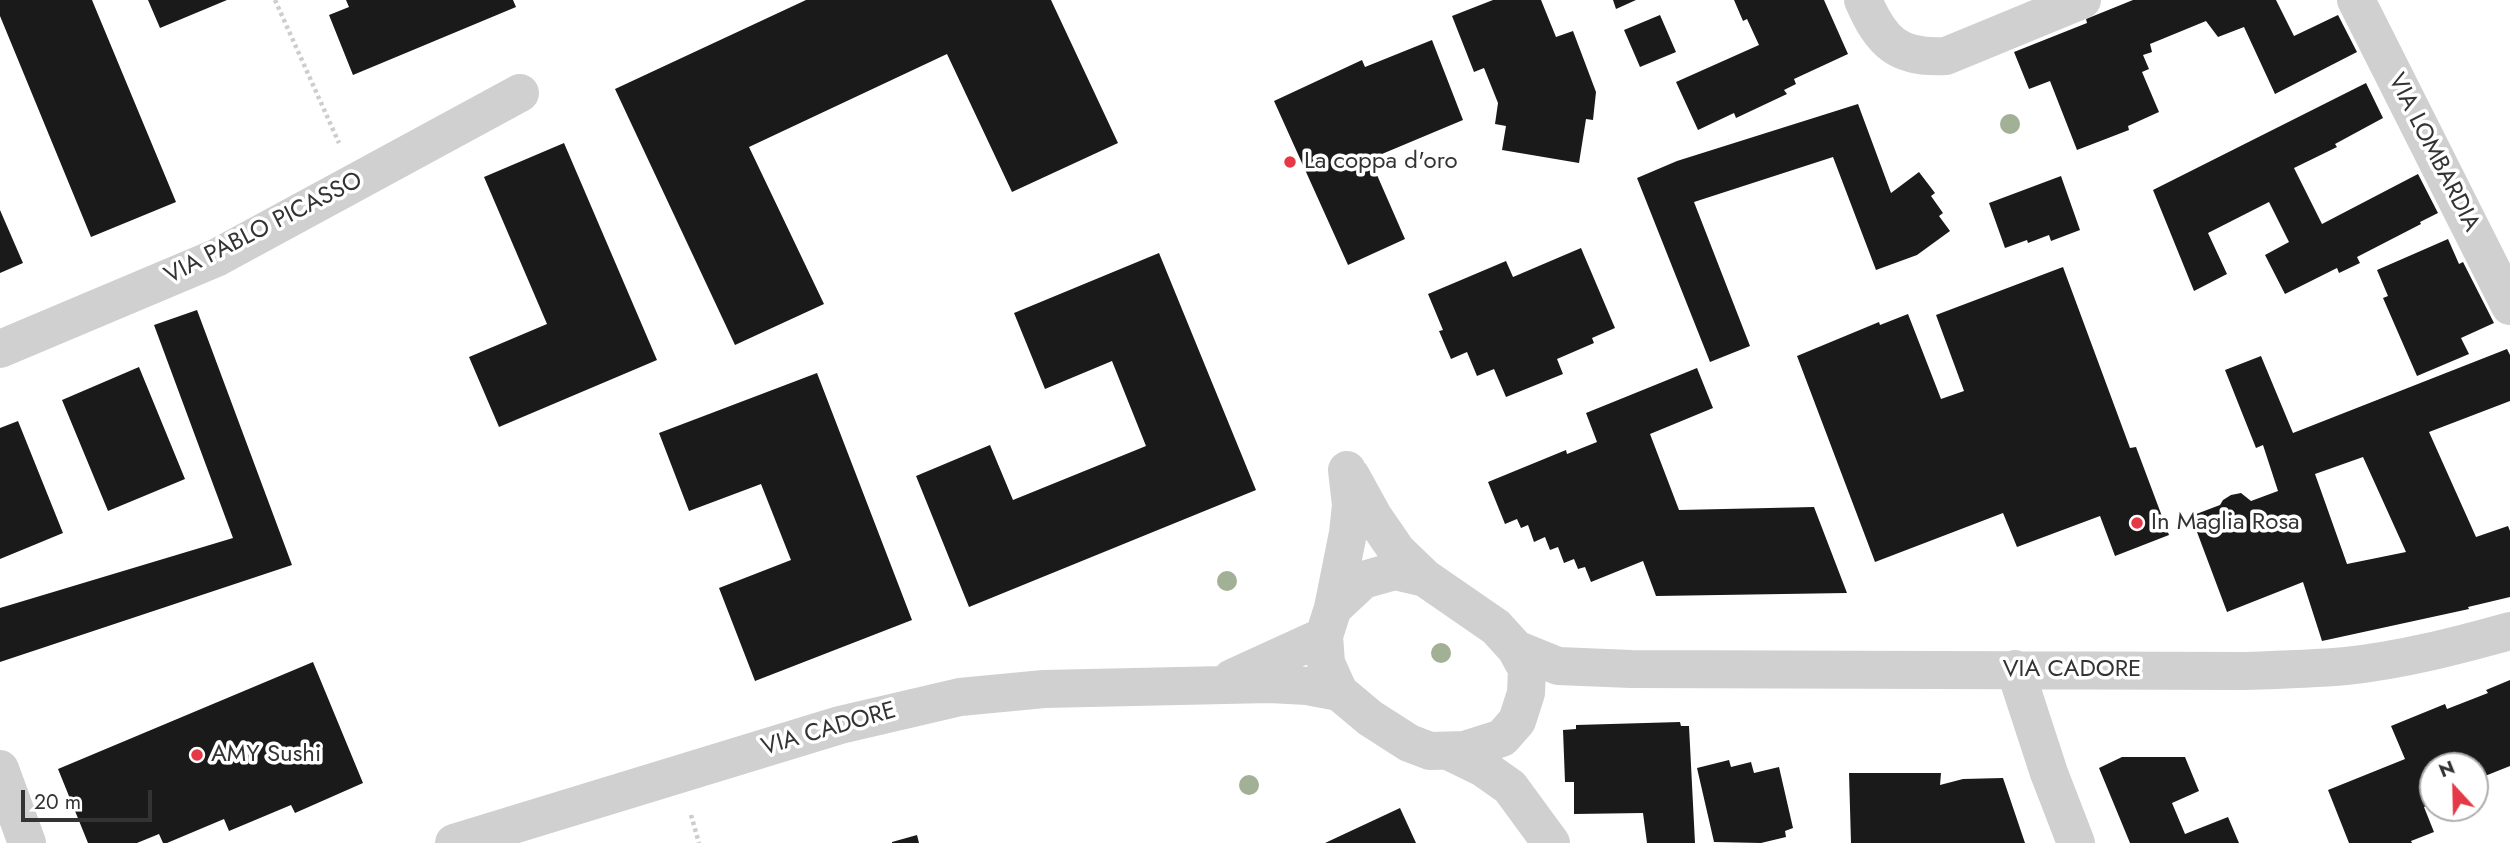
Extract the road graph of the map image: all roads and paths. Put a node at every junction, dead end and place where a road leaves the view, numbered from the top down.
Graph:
1 (275, 0) edge
2 (1863, 0) edge
3 (2082, 0) edge
4 (2356, 0) edge
5 (520, 93) dead end
6 (356, 182) junction
7 (2510, 306) edge
8 (0, 349) edge
9 (1425, 578) junction
10 (1328, 622) junction
11 (2510, 631) edge
12 (1516, 649) junction
13 (1631, 669) junction
14 (2015, 669) junction
15 (1217, 685) junction
16 (1339, 692) junction
17 (1520, 712) junction
18 (1448, 751) junction
19 (0, 769) edge
20 (689, 808) dead end
21 (27, 843) edge
22 (454, 843) edge
23 (699, 843) edge
24 (1553, 843) edge
25 (2076, 843) edge

1 - 6 path
2 - 3 street
4 - 7 street, VIA LOMBARDIA
5 - 6 street, VIA PABLO PICASSO
6 - 8 street, VIA PABLO PICASSO
9 - 10 street
9 - 10 street
9 - 12 street
10 - 15 street, VIA CADORE
10 - 16 street
11 - 14 street, VIA CADORE
12 - 13 street, VIA CADORE
12 - 17 street
13 - 14 street, VIA CADORE
13 - 17 street, VIA CADORE
14 - 25 street
15 - 16 street, VIA CADORE
15 - 22 street, VIA CADORE
16 - 18 street
17 - 18 street
17 - 24 street
18 - 24 street
19 - 21 street
20 - 23 path

